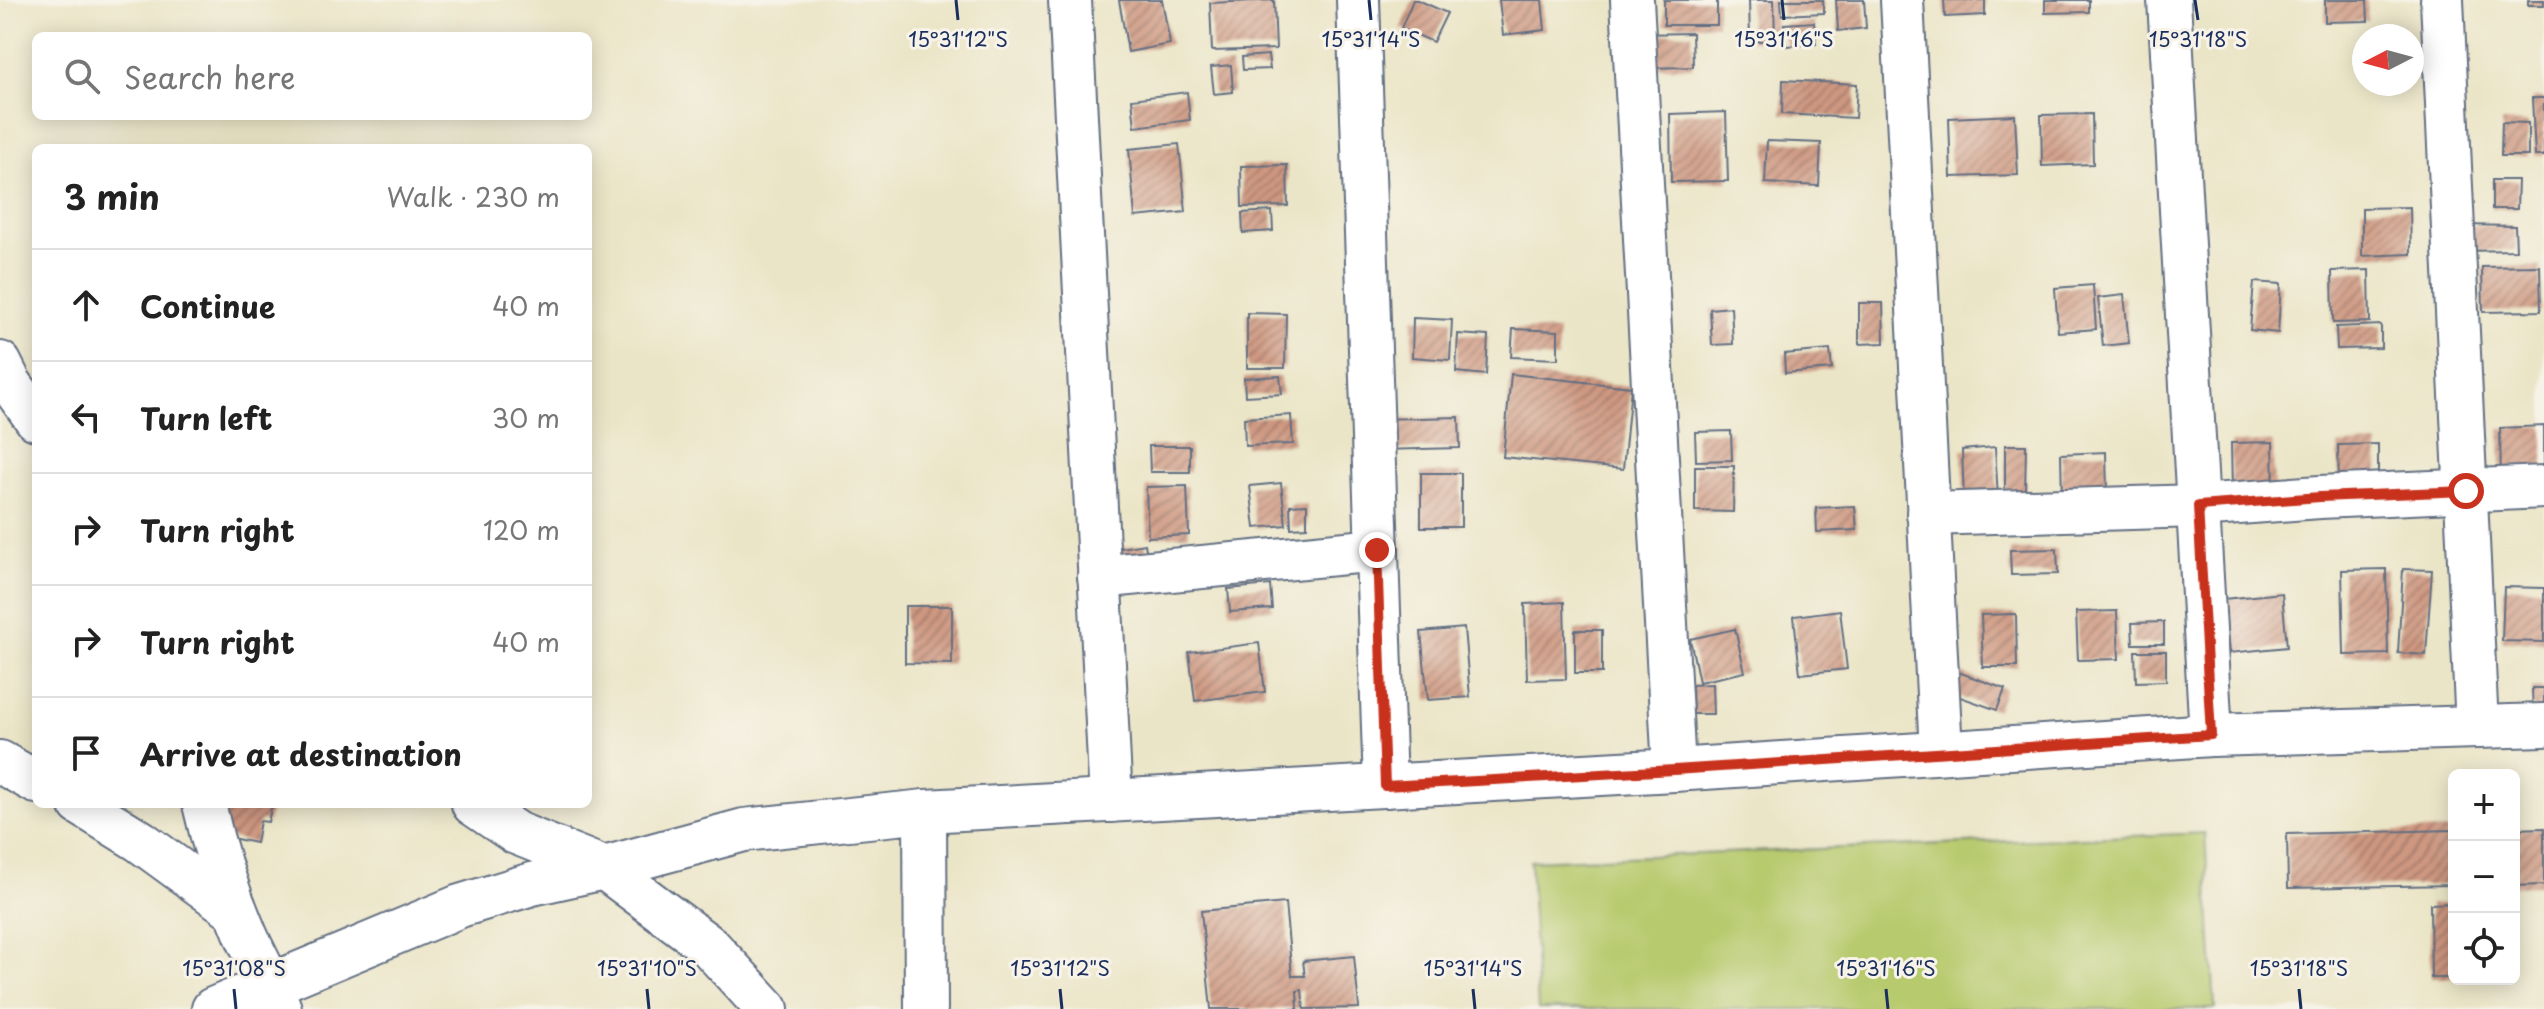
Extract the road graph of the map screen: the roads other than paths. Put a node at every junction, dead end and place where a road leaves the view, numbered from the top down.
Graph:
1 (1070, 0) edge
2 (1358, 0) edge
3 (1632, 0) edge
4 (1902, 0) edge
5 (2169, 0) edge
6 (2442, 0) edge
7 (0, 363) edge
8 (32, 413) edge
9 (2544, 487) edge
10 (2466, 491) junction
11 (2198, 506) junction
12 (1928, 514) junction
13 (1377, 550) junction
14 (1099, 577) junction
15 (2544, 725) edge
16 (2477, 727) junction
17 (2211, 735) junction
18 (1941, 752) junction
19 (0, 762) edge
20 (1674, 770) junction
21 (32, 780) edge
22 (1385, 786) junction
23 (1111, 801) junction
24 (86, 808) edge
25 (205, 808) edge
26 (479, 808) edge
27 (925, 811) junction
28 (604, 868) junction
29 (236, 911) junction
30 (276, 997) edge
31 (213, 1009) edge
32 (767, 1009) edge
33 (926, 1009) edge

1 - 14 street
2 - 13 street
3 - 20 street
4 - 12 street
5 - 11 street
6 - 10 street
7 - 8 street
9 - 10 street
10 - 11 street
10 - 16 street
11 - 12 street
11 - 17 street
12 - 18 street
13 - 14 street
13 - 22 street
14 - 23 street
15 - 16 street
16 - 17 street
17 - 18 street
18 - 20 street
19 - 21 street
20 - 22 street
22 - 23 street
23 - 27 street
24 - 29 street
25 - 29 street
26 - 28 street
27 - 28 street
27 - 33 street
28 - 30 street
28 - 32 street
29 - 30 street
30 - 31 street

